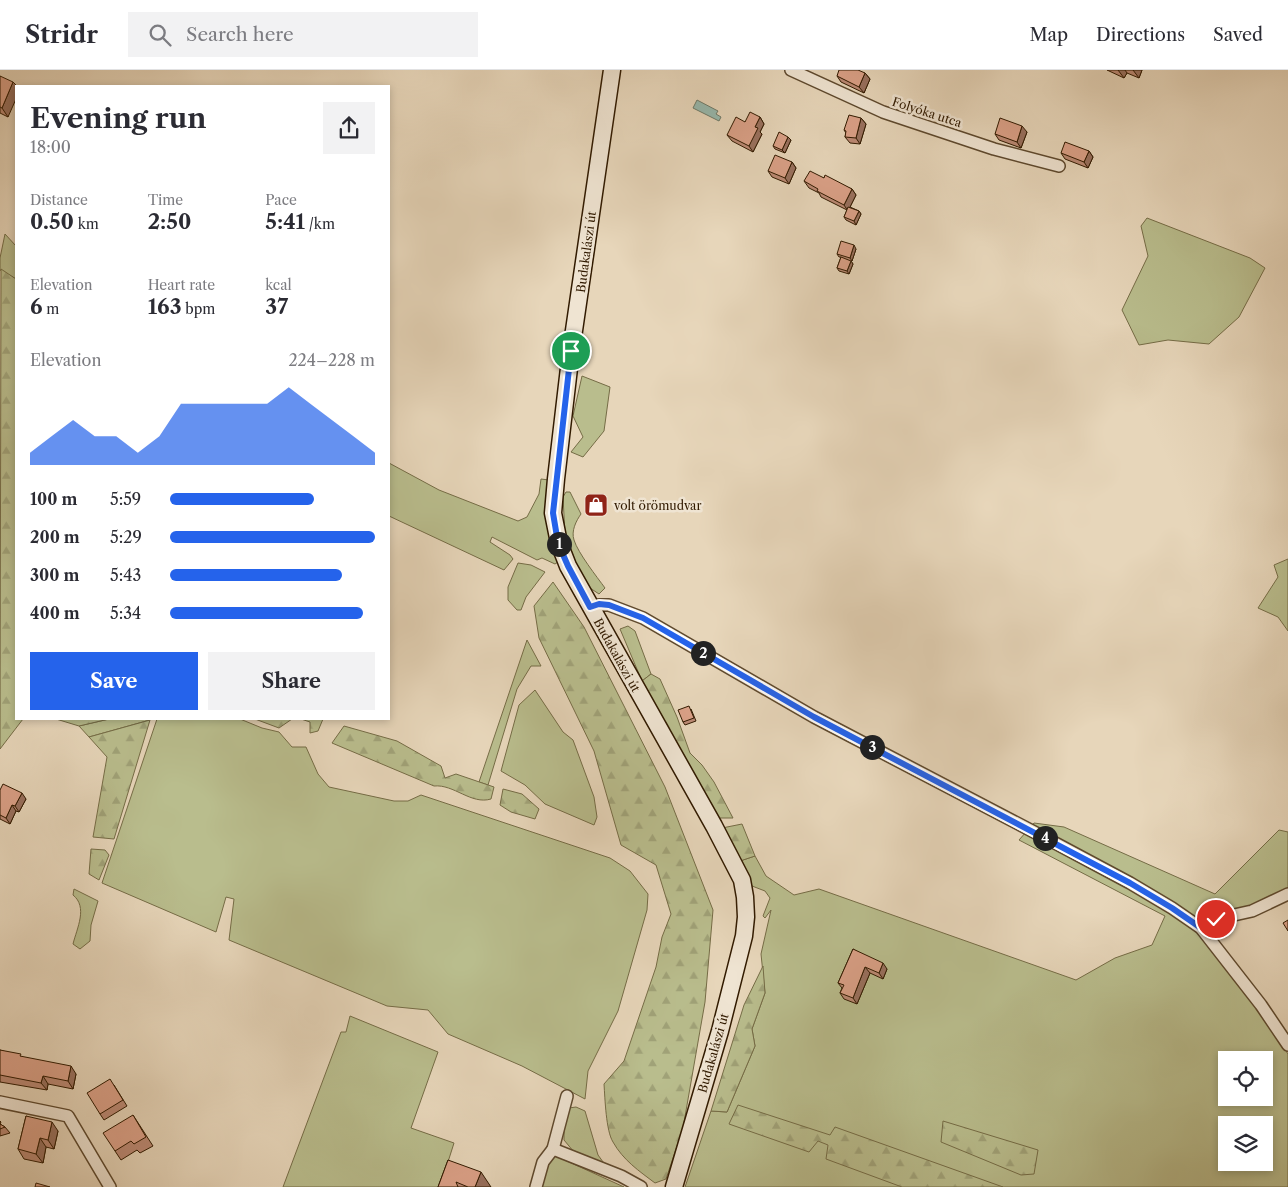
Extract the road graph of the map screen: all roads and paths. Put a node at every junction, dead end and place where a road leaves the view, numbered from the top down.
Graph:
1 (612, 70) edge
2 (791, 70) edge
3 (1059, 166) dead end
4 (590, 607) junction
5 (1288, 894) edge
6 (1201, 928) junction
7 (1288, 1045) edge
8 (567, 1096) dead end
9 (0, 1102) edge
10 (553, 1149) junction
11 (110, 1187) edge
12 (536, 1187) edge
13 (641, 1187) edge
14 (674, 1187) edge

1 - 4 main road, Budakalászi út
2 - 3 street, Folyóka utca
4 - 6 street
4 - 14 main road, Budakalászi út
5 - 6 street
6 - 7 street
8 - 10 street
9 - 11 street
10 - 12 street
10 - 13 street

